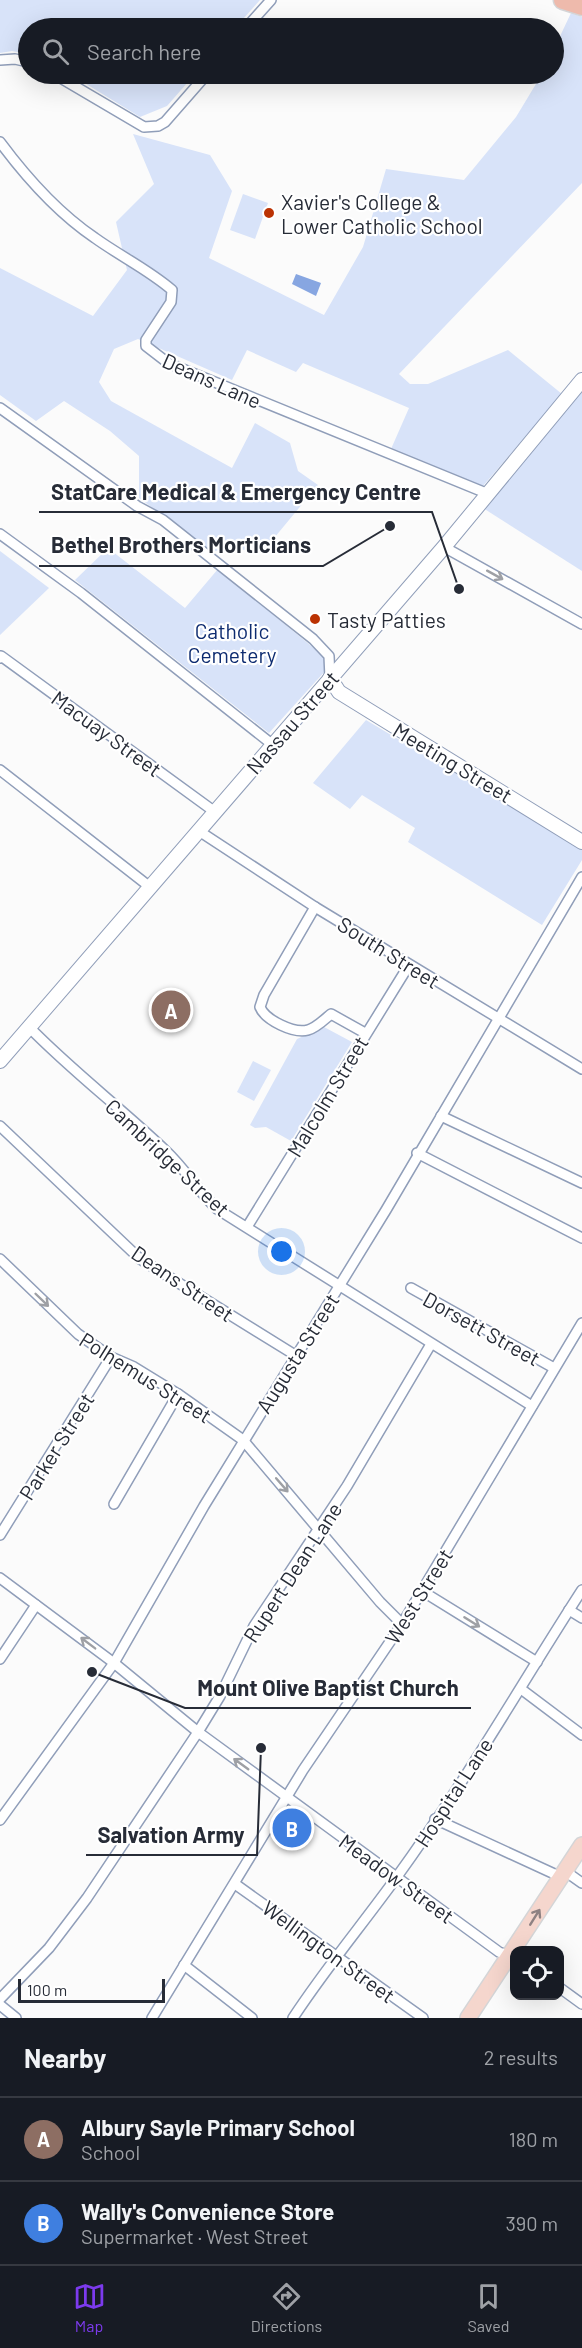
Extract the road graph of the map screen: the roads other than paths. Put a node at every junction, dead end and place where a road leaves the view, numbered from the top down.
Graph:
1 (271, 0) edge
2 (563, 0) edge
3 (582, 6) edge
4 (255, 18) edge
5 (0, 60) edge
6 (18, 60) edge
7 (71, 84) edge
8 (198, 84) edge
9 (0, 142) edge
10 (582, 380) edge
11 (0, 408) edge
12 (486, 493) junction
13 (0, 534) edge
14 (444, 547) junction
15 (582, 624) edge
16 (0, 658) edge
17 (330, 678) junction
18 (273, 744) junction
19 (0, 770) edge
20 (215, 812) junction
21 (199, 831) junction
22 (582, 842) edge
23 (582, 878) edge
24 (150, 887) junction
25 (315, 907) junction
26 (409, 965) junction
27 (499, 1020) junction
28 (29, 1027) junction
29 (365, 1033) junction
30 (0, 1061) edge
31 (582, 1069) edge
32 (441, 1116) junction
33 (0, 1126) edge
34 (417, 1153) junction
35 (582, 1183) edge
36 (247, 1227) junction
37 (582, 1238) edge
38 (0, 1259) edge
39 (339, 1285) junction
40 (411, 1288) dead end
41 (582, 1323) edge
42 (431, 1344) junction
43 (295, 1355) junction
44 (111, 1357) junction
45 (554, 1368) junction
46 (178, 1394) junction
47 (532, 1406) junction
48 (243, 1440) junction
49 (114, 1503) dead end
50 (319, 1528) junction
51 (0, 1535) edge
52 (0, 1578) edge
53 (582, 1590) edge
54 (422, 1591) junction
55 (36, 1605) junction
56 (569, 1610) junction
57 (582, 1618) edge
58 (402, 1624) junction
59 (0, 1659) edge
60 (537, 1662) junction
61 (114, 1663) junction
62 (521, 1689) junction
63 (198, 1732) junction
64 (582, 1735) edge
65 (286, 1797) junction
66 (435, 1819) junction
67 (0, 1820) edge
68 (582, 1845) edge
69 (563, 1874) junction
70 (397, 1877) junction
71 (582, 1883) edge
72 (235, 1884) junction
73 (519, 1946) edge
74 (337, 1955) junction
75 (510, 1957) edge
76 (510, 1961) edge
77 (184, 1965) junction
78 (564, 1991) edge
79 (0, 1998) edge
80 (582, 2004) edge
81 (0, 2005) edge
82 (16, 2018) edge
83 (152, 2018) edge
84 (252, 2018) edge
85 (293, 2018) edge
86 (423, 2018) edge
87 (468, 2018) edge

1 - 4 street
2 - 3 highway
5 - 6 street
7 - 8 street
9 - 12 street, Deans Lane
10 - 12 main road, Nassau Street
11 - 17 street
12 - 14 main road, Nassau Street
13 - 18 street
14 -> 15 street
14 - 17 main road, Nassau Street
16 - 20 street, Macuay Street
17 - 18 main road, Nassau Street
17 - 22 main road, Meeting Street
18 - 20 main road, Nassau Street
19 - 24 street
20 - 21 main road, Nassau Street
21 - 24 main road, Nassau Street
21 - 25 street, South Street
23 - 27 street, Augusta Street
24 - 28 main road, Nassau Street
25 - 26 street, South Street
25 - 29 street
26 - 27 street, South Street
26 - 29 street, Malcolm Street
27 - 31 street, South Street
27 - 32 street, Augusta Street
28 - 30 main road, Nassau Street
28 - 36 street, Cambridge Street
29 - 36 street, Malcolm Street
32 - 34 street, Augusta Street
32 - 35 street
33 - 43 street, Deans Street
34 - 37 street
34 - 39 street, Augusta Street
36 - 39 street, Cambridge Street
38 -> 44 street, Polhemus Street
39 - 42 street, Cambridge Street
39 - 43 street, Augusta Street
40 - 45 street, Dorsett Street
41 - 45 street, West Street
42 - 47 street, Cambridge Street
42 - 50 street, Rupert Dean Lane
43 - 48 street, Augusta Street
44 - 46 street, Polhemus Street
44 - 51 street, Parker Street
45 - 47 street, West Street
46 - 48 street, Polhemus Street
46 - 49 street
47 - 54 street, West Street
48 -> 50 street, Polhemus Street
48 - 61 street, Augusta Street
50 - 58 street, Polhemus Street
50 - 63 street, Rupert Dean Lane
52 - 55 street, Meadow Street
53 - 56 street, Hospital Lane
54 - 58 street, West Street
54 -> 60 street
55 - 59 street
61 -> 55 street, Meadow Street
56 - 57 street
56 - 60 street, Hospital Lane
58 - 65 street, West Street
60 - 62 street, Hospital Lane
61 - 63 street, Meadow Street
61 - 67 street, Augusta Street
62 - 64 street
62 - 66 street, Hospital Lane
65 -> 63 street, Meadow Street
63 - 79 street, Rupert Dean Lane
65 - 70 street, Meadow Street
65 - 72 street, West Street
66 - 69 street
66 - 70 street, Hospital Lane
68 - 69 main road
69 - 71 street
73 -> 69 main road
70 - 74 street, Hospital Lane
70 - 75 street, Meadow Street
72 - 74 street, Wellington Street
72 - 77 street, West Street
74 - 85 street, Hospital Lane
74 - 86 street, Wellington Street
76 - 87 main road
77 - 83 street, West Street
77 - 84 street
78 - 80 street
81 - 82 street

